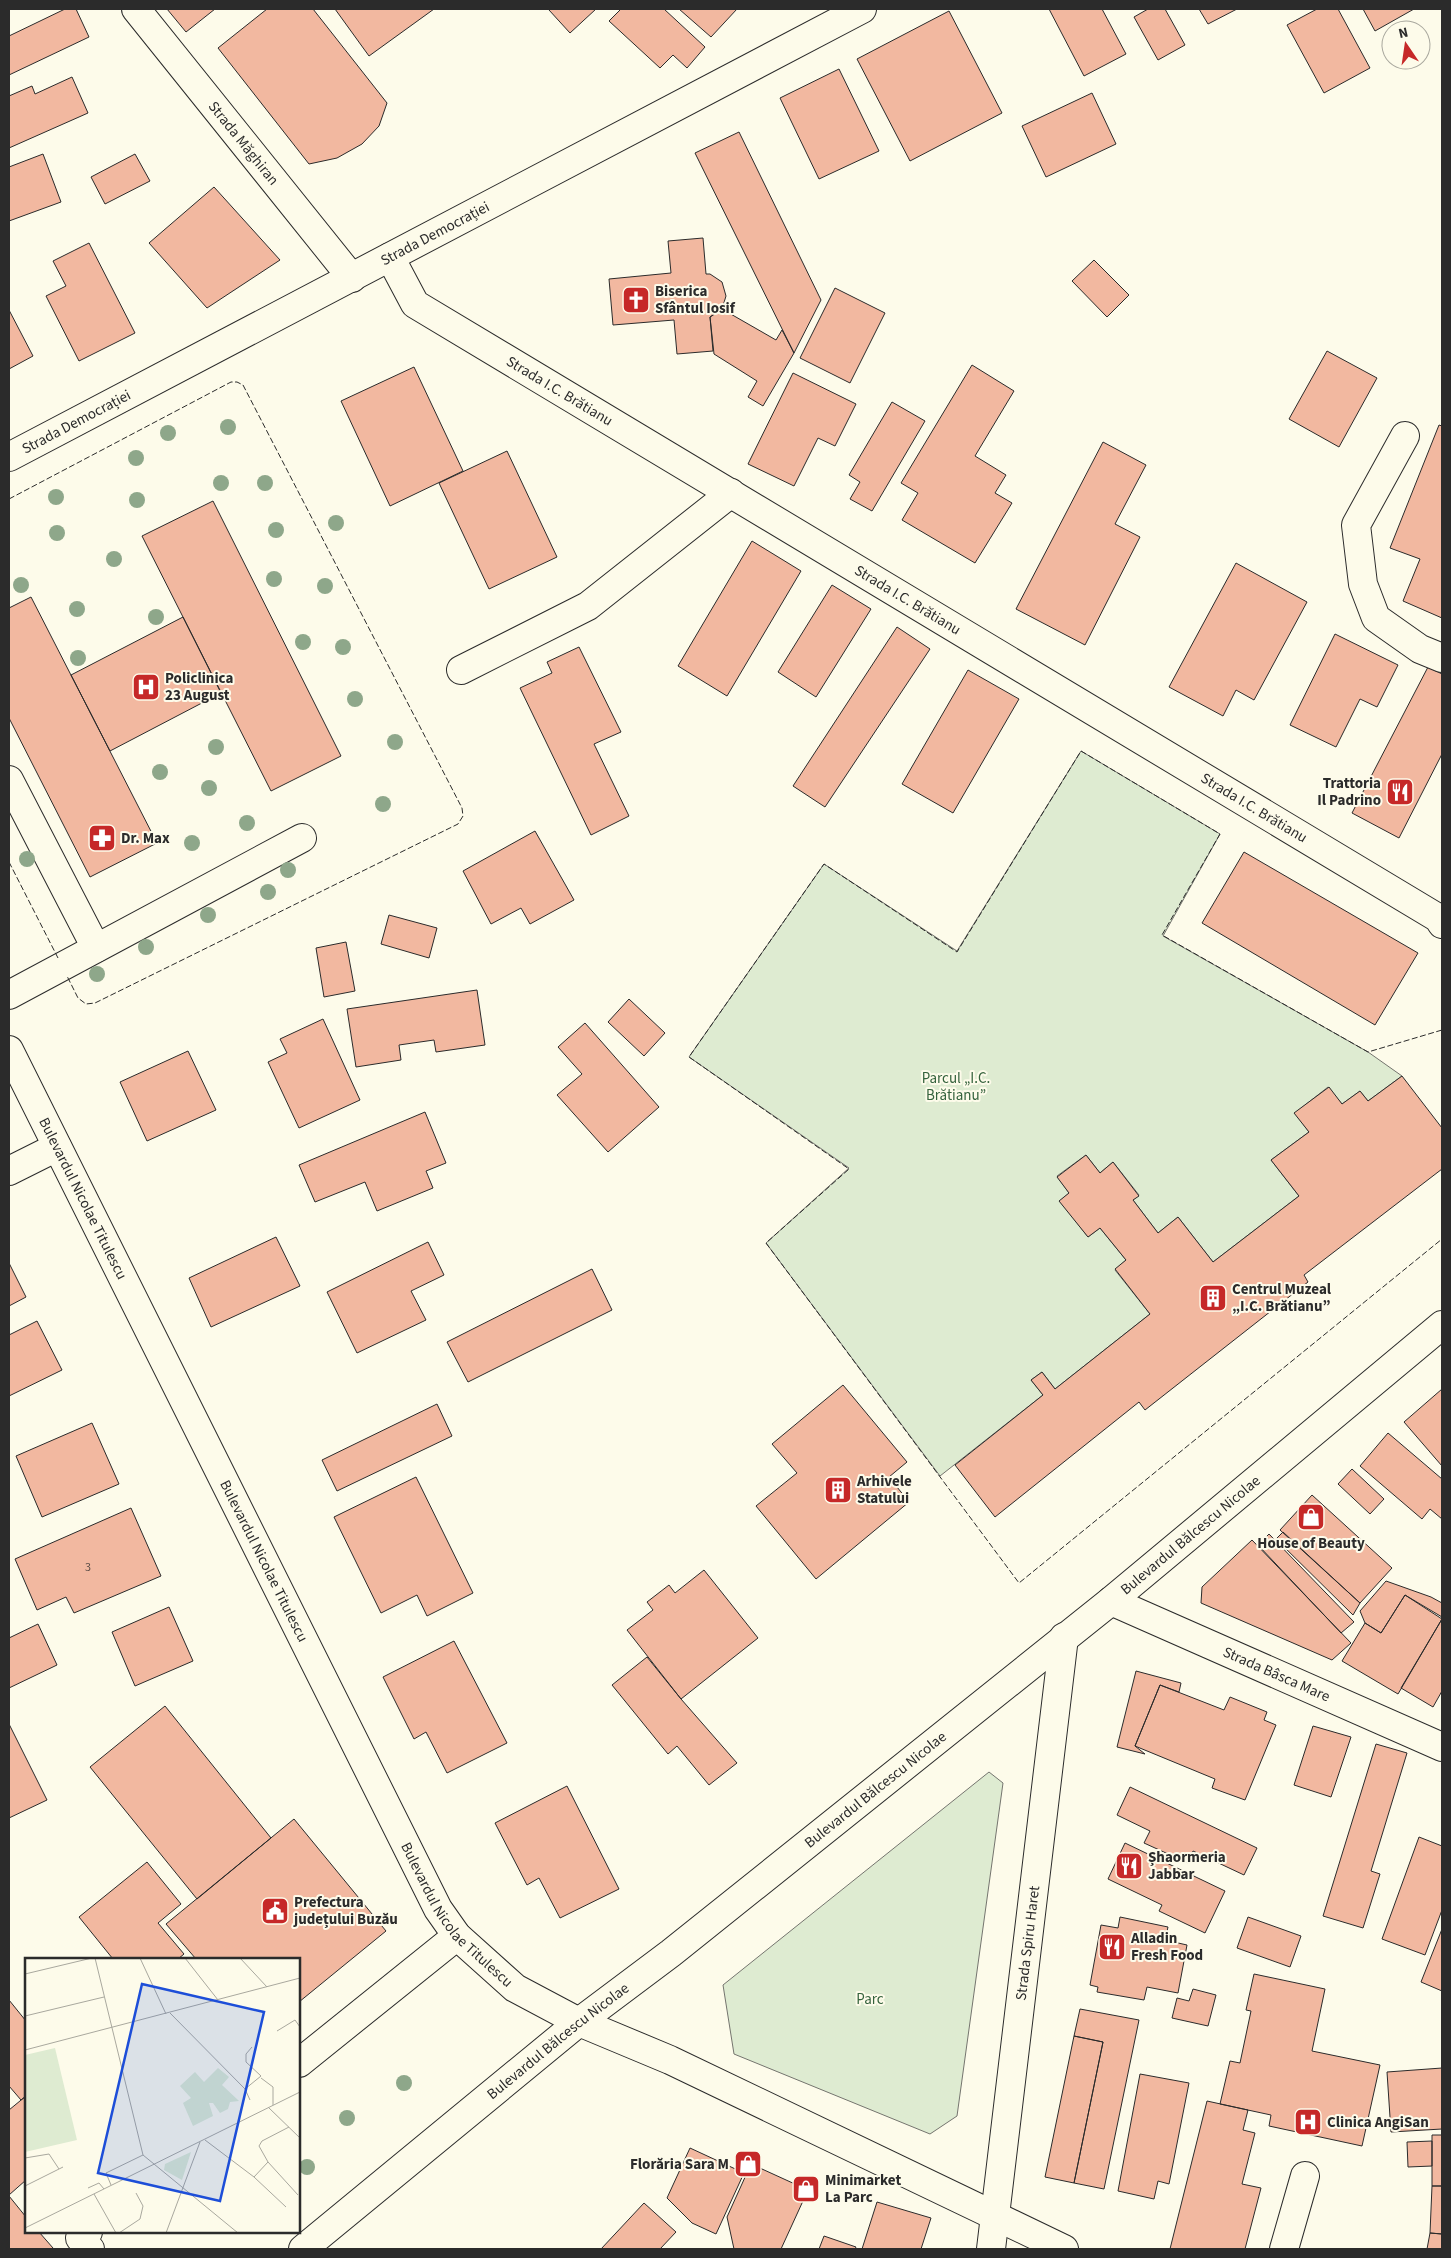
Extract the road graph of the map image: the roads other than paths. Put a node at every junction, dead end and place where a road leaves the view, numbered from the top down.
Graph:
1 (136, 9) edge
2 (862, 9) edge
3 (390, 258) junction
4 (352, 278) junction
5 (1405, 436) dead end
6 (9, 457) edge
7 (731, 493) junction
8 (1442, 658) edge
9 (461, 670) dead end
10 (9, 780) edge
11 (302, 838) dead end
12 (1441, 918) edge
13 (96, 948) junction
14 (9, 995) edge
15 (9, 1050) edge
16 (58, 1147) junction
17 (9, 1171) edge
18 (1442, 1324) edge
19 (1111, 1601) junction
20 (1064, 1637) junction
21 (1442, 1747) edge
22 (457, 1936) junction
23 (579, 2022) junction
24 (300, 2062) edge
25 (1304, 2176) dead end
26 (996, 2217) junction
27 (87, 2233) edge
28 (90, 2249) edge
29 (303, 2249) edge
30 (991, 2249) edge
31 (1064, 2249) edge
32 (1284, 2249) edge

1 - 4 street, Strada Măghiran
2 - 3 street, Strada Democrației
3 - 4 street, Strada Democrației
3 - 7 street, Strada I.C. Brătianu
4 - 6 street, Strada Democrației
5 - 8 street
7 - 9 street
7 - 12 street, Strada I.C. Brătianu
10 - 13 street
11 - 13 street
13 - 14 street
15 - 16 street, Bulevardul Nicolae Titulescu
16 - 17 street
16 - 22 street, Bulevardul Nicolae Titulescu
18 - 19 street, Bulevardul Bălcescu Nicolae
19 - 20 street, Bulevardul Bălcescu Nicolae
19 - 21 street, Strada Bâsca Mare
20 - 23 street, Bulevardul Bălcescu Nicolae
20 - 26 street, Strada Spiru Haret
22 - 23 street, Bulevardul Nicolae Titulescu
22 - 24 street
23 - 26 street, Bulevardul Nicolae Titulescu
23 - 29 street, Bulevardul Bălcescu Nicolae
25 - 32 street
26 - 30 street, Strada Spiru Haret
26 - 31 street, Bulevardul Nicolae Titulescu
27 - 28 street

